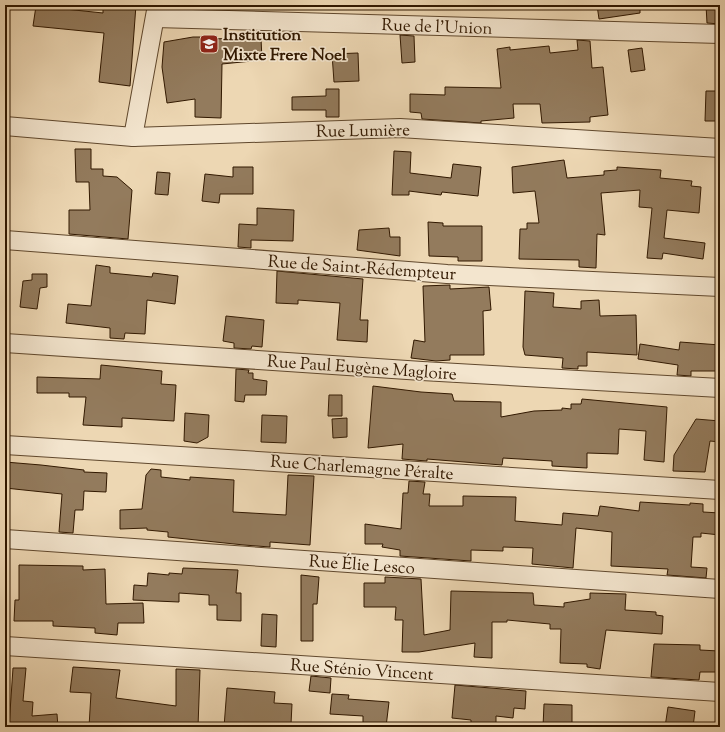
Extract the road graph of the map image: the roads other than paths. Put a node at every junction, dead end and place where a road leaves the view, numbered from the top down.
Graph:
1 (156, 12) edge
2 (720, 34) edge
3 (5, 126) edge
4 (133, 137) junction
5 (720, 148) edge
6 (5, 240) edge
7 (720, 287) edge
8 (5, 342) edge
9 (720, 388) edge
10 (5, 444) edge
11 (720, 490) edge
12 (5, 539) edge
13 (720, 589) edge
14 (5, 646) edge
15 (720, 692) edge

1 - 2 street, Rue de l'Union
1 - 4 street
3 - 4 street, Rue Lumière
4 - 5 street, Rue Lumière
6 - 7 street, Rue de Saint-Rédempteur
8 - 9 street, Rue Paul Eugène Magloire
10 - 11 street, Rue Charlemagne Péralte
12 - 13 street, Rue Élie Lesco
14 - 15 street, Rue Sténio Vincent

